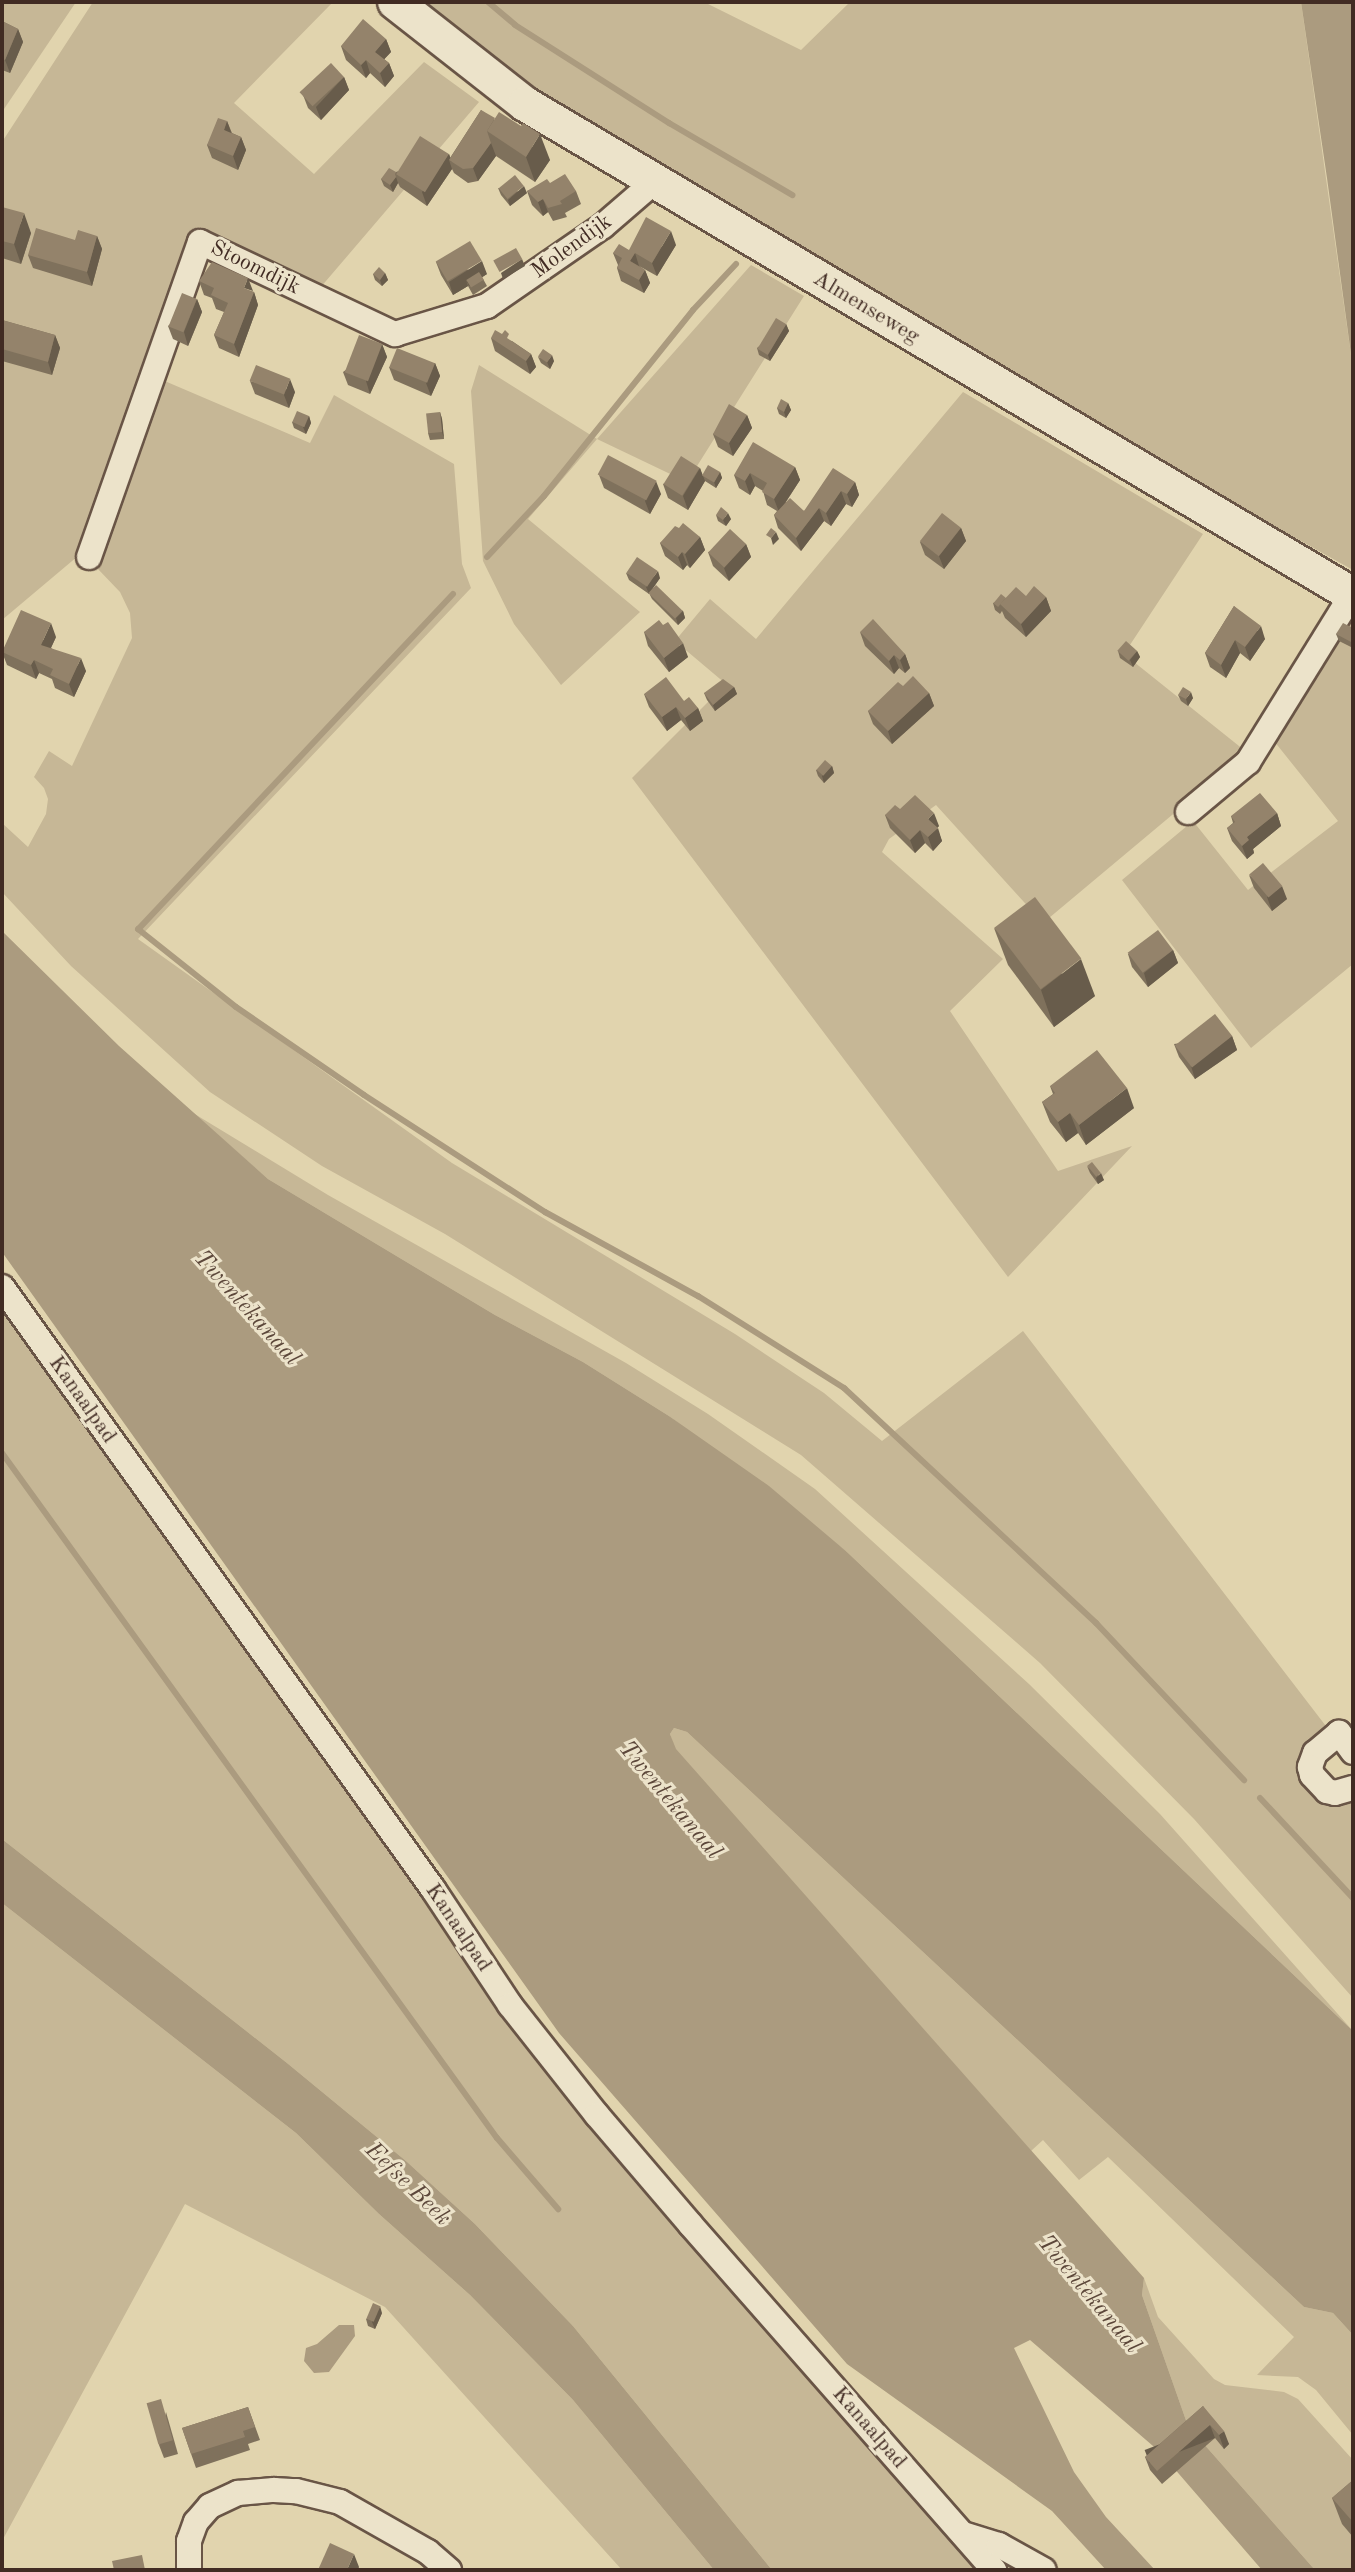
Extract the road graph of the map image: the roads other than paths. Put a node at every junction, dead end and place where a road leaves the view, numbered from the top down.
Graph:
1 (395, 2) edge
2 (654, 182) junction
3 (487, 306) joint
4 (89, 557) dead end
5 (1352, 594) edge
6 (1188, 812) dead end
7 (2, 1287) edge
8 (1353, 1752) edge
9 (1353, 1788) edge
10 (959, 2533) junction
11 (189, 2570) edge
12 (449, 2570) edge
13 (994, 2570) edge
14 (1044, 2570) edge

1 - 2 main road, Almenseweg
2 - 3 street, Molendijk
2 - 5 main road, Almenseweg
3 - 4 street, Stoomdijk
5 - 6 street, Almenseweg
7 - 10 street, Kanaalpad
8 - 9 street
10 - 13 street, Kanaalpad
10 - 14 street
11 - 12 street

